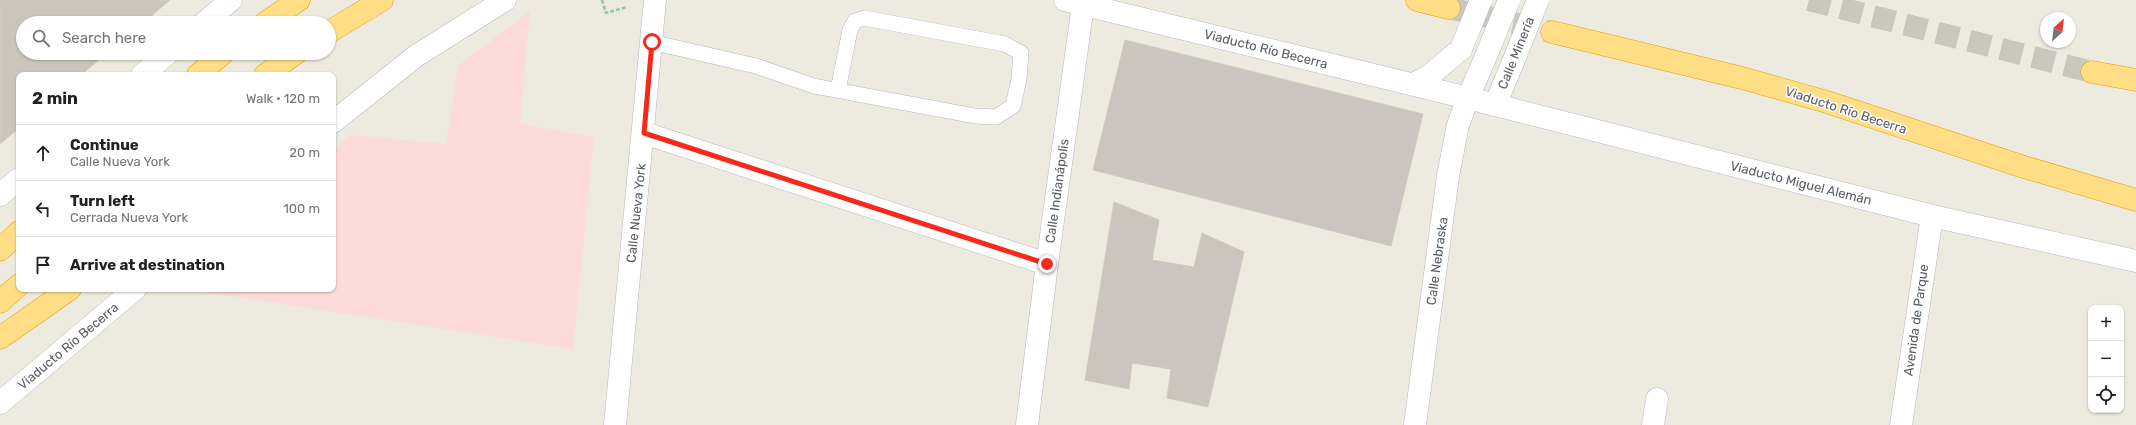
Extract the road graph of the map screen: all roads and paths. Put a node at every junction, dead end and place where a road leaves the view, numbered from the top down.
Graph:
1 (231, 0) edge
2 (299, 0) edge
3 (382, 0) edge
4 (504, 0) edge
5 (602, 0) edge
6 (1417, 0) edge
7 (1481, 0) edge
8 (1509, 0) edge
9 (1538, 0) edge
10 (645, 2) edge
11 (1074, 2) edge
12 (1449, 8) tunnel mouth
13 (212, 16) edge
14 (275, 16) edge
15 (336, 28) edge
16 (1552, 32) tunnel mouth
17 (652, 42) junction
18 (160, 60) edge
19 (215, 60) edge
20 (286, 60) edge
21 (146, 72) edge
22 (201, 72) edge
23 (269, 72) edge
24 (2092, 72) tunnel mouth
25 (2136, 80) edge
26 (1413, 84) junction
27 (838, 90) junction
28 (1468, 98) junction
29 (1495, 105) junction
30 (336, 120) edge
31 (644, 133) junction
32 (16, 182) edge
33 (0, 196) edge
34 (2136, 200) edge
35 (1932, 216) junction
36 (16, 235) edge
37 (0, 250) edge
38 (2136, 260) edge
39 (1047, 264) junction
40 (16, 288) edge
41 (66, 292) edge
42 (131, 292) edge
43 (0, 302) edge
44 (0, 338) edge
45 (1657, 399) dead end
46 (0, 403) edge
47 (615, 425) edge
48 (1027, 425) edge
49 (1415, 425) edge
50 (1653, 425) edge
51 (1901, 425) edge

1 - 13 street
2 - 14 highway
3 - 15 highway
4 - 30 street
5 - 10 path
6 - 12 highway
7 - 26 street, bridge
8 - 28 street, Calle Minería, bridge
9 - 29 street, Calle Minería, bridge
10 - 17 street, Calle Nueva York
11 - 26 street, Viaducto Río Becerra
11 - 39 street, Calle Indianápolis
16 - 34 highway, Viaducto Río Becerra
17 - 27 lane
17 - 31 street, Calle Nueva York
18 - 21 street
19 - 22 highway
20 - 23 highway
24 - 25 highway
26 - 28 street, Viaducto Río Becerra
27 - 27 lane
28 - 29 street, Viaducto Miguel Alemán
28 - 49 street, Calle Nebraska
29 - 35 street, Viaducto Miguel Alemán
31 - 39 street
31 - 47 street, Calle Nueva York
32 - 33 street
35 - 38 street, Viaducto Miguel Alemán
35 - 51 street, Avenida de Parque
36 - 37 highway
39 - 48 street, Calle Indianápolis
40 - 43 highway
41 - 44 highway
42 - 46 street, Viaducto Río Becerra
45 - 50 street

